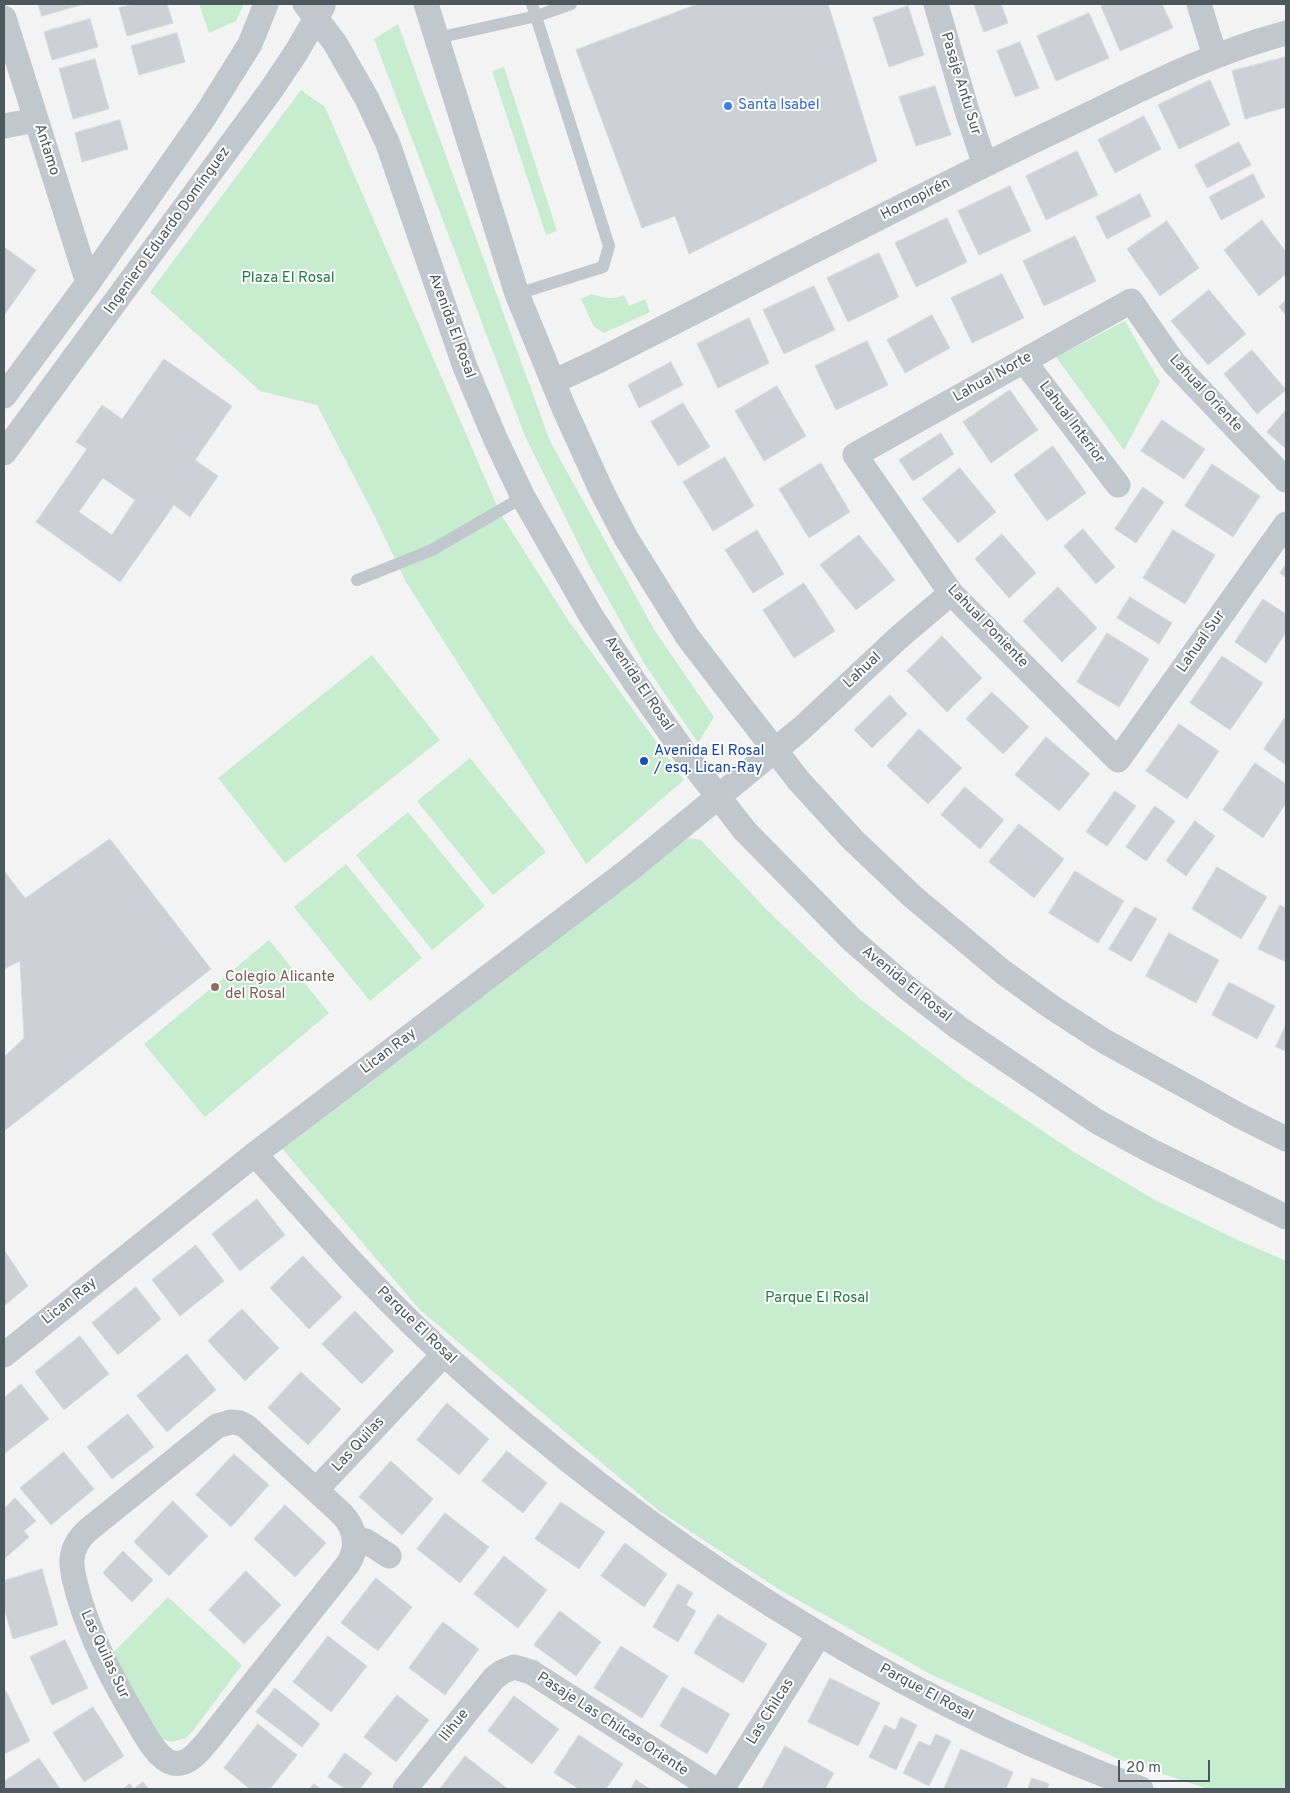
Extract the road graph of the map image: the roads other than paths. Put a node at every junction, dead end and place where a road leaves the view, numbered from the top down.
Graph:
1 (266, 4) edge
2 (426, 4) edge
3 (571, 4) edge
4 (936, 4) edge
5 (1199, 4) edge
6 (315, 8) edge
7 (534, 10) edge
8 (4, 18) edge
9 (1286, 33) edge
10 (436, 38) junction
11 (1215, 56) junction
12 (36, 120) junction
13 (4, 126) edge
14 (985, 165) junction
15 (88, 283) junction
16 (518, 294) junction
17 (1131, 301) joint
18 (1024, 361) junction
19 (553, 382) junction
20 (4, 396) edge
21 (4, 453) edge
22 (854, 455) joint
23 (1286, 480) edge
24 (1118, 485) dead end
25 (523, 497) junction
26 (1286, 524) edge
27 (357, 580) dead end
28 (951, 593) junction
29 (774, 749) junction
30 (1118, 760) joint
31 (719, 797) junction
32 (1286, 1139) edge
33 (255, 1154) junction
34 (1286, 1217) edge
35 (444, 1354) junction
36 (4, 1355) edge
37 (316, 1490) junction
38 (355, 1538) junction
39 (389, 1556) dead end
40 (820, 1635) junction
41 (509, 1668) joint
42 (405, 1789) edge
43 (714, 1789) edge
44 (722, 1789) edge
45 (1141, 1789) edge

1 - 15 street
2 - 10 street
3 - 7 lane
4 - 14 street, Pasaje Antu Sur
5 - 11 street
6 - 21 street, Ingeniero Eduardo Domínguez
6 - 25 street, Avenida El Rosal
7 - 10 lane
7 - 16 lane
8 - 12 street, Antamo
9 - 11 street, Hornopirén
10 - 16 street
11 - 14 street, Hornopirén
12 - 13 street
12 - 15 street, Antamo
14 - 19 street, Hornopirén
15 - 20 street
16 - 19 street
17 - 18 street, Lahual Norte
17 - 23 street, Lahual Oriente
18 - 22 street, Lahual Norte
18 - 24 street, Lahual Interior
19 - 29 street
22 - 28 street, Lahual Poniente
25 - 27 lane
25 - 31 street, Avenida El Rosal
26 - 30 street, Lahual Sur
28 - 29 street, Lahual
28 - 30 street, Lahual Poniente
29 - 31 street, Lican Ray
29 - 32 street
31 - 33 street, Lican Ray
31 - 34 street, Avenida El Rosal
33 - 35 street, Parque El Rosal
33 - 36 street, Lican Ray
35 - 37 street, Las Quilas
35 - 40 street, Parque El Rosal
37 - 38 street
37 - 38 street, Las Quilas Sur
38 - 39 street
40 - 44 street, Las Chilcas
40 - 45 street, Parque El Rosal
41 - 42 street, Ilihue
41 - 43 street, Pasaje Las Chilcas Oriente

